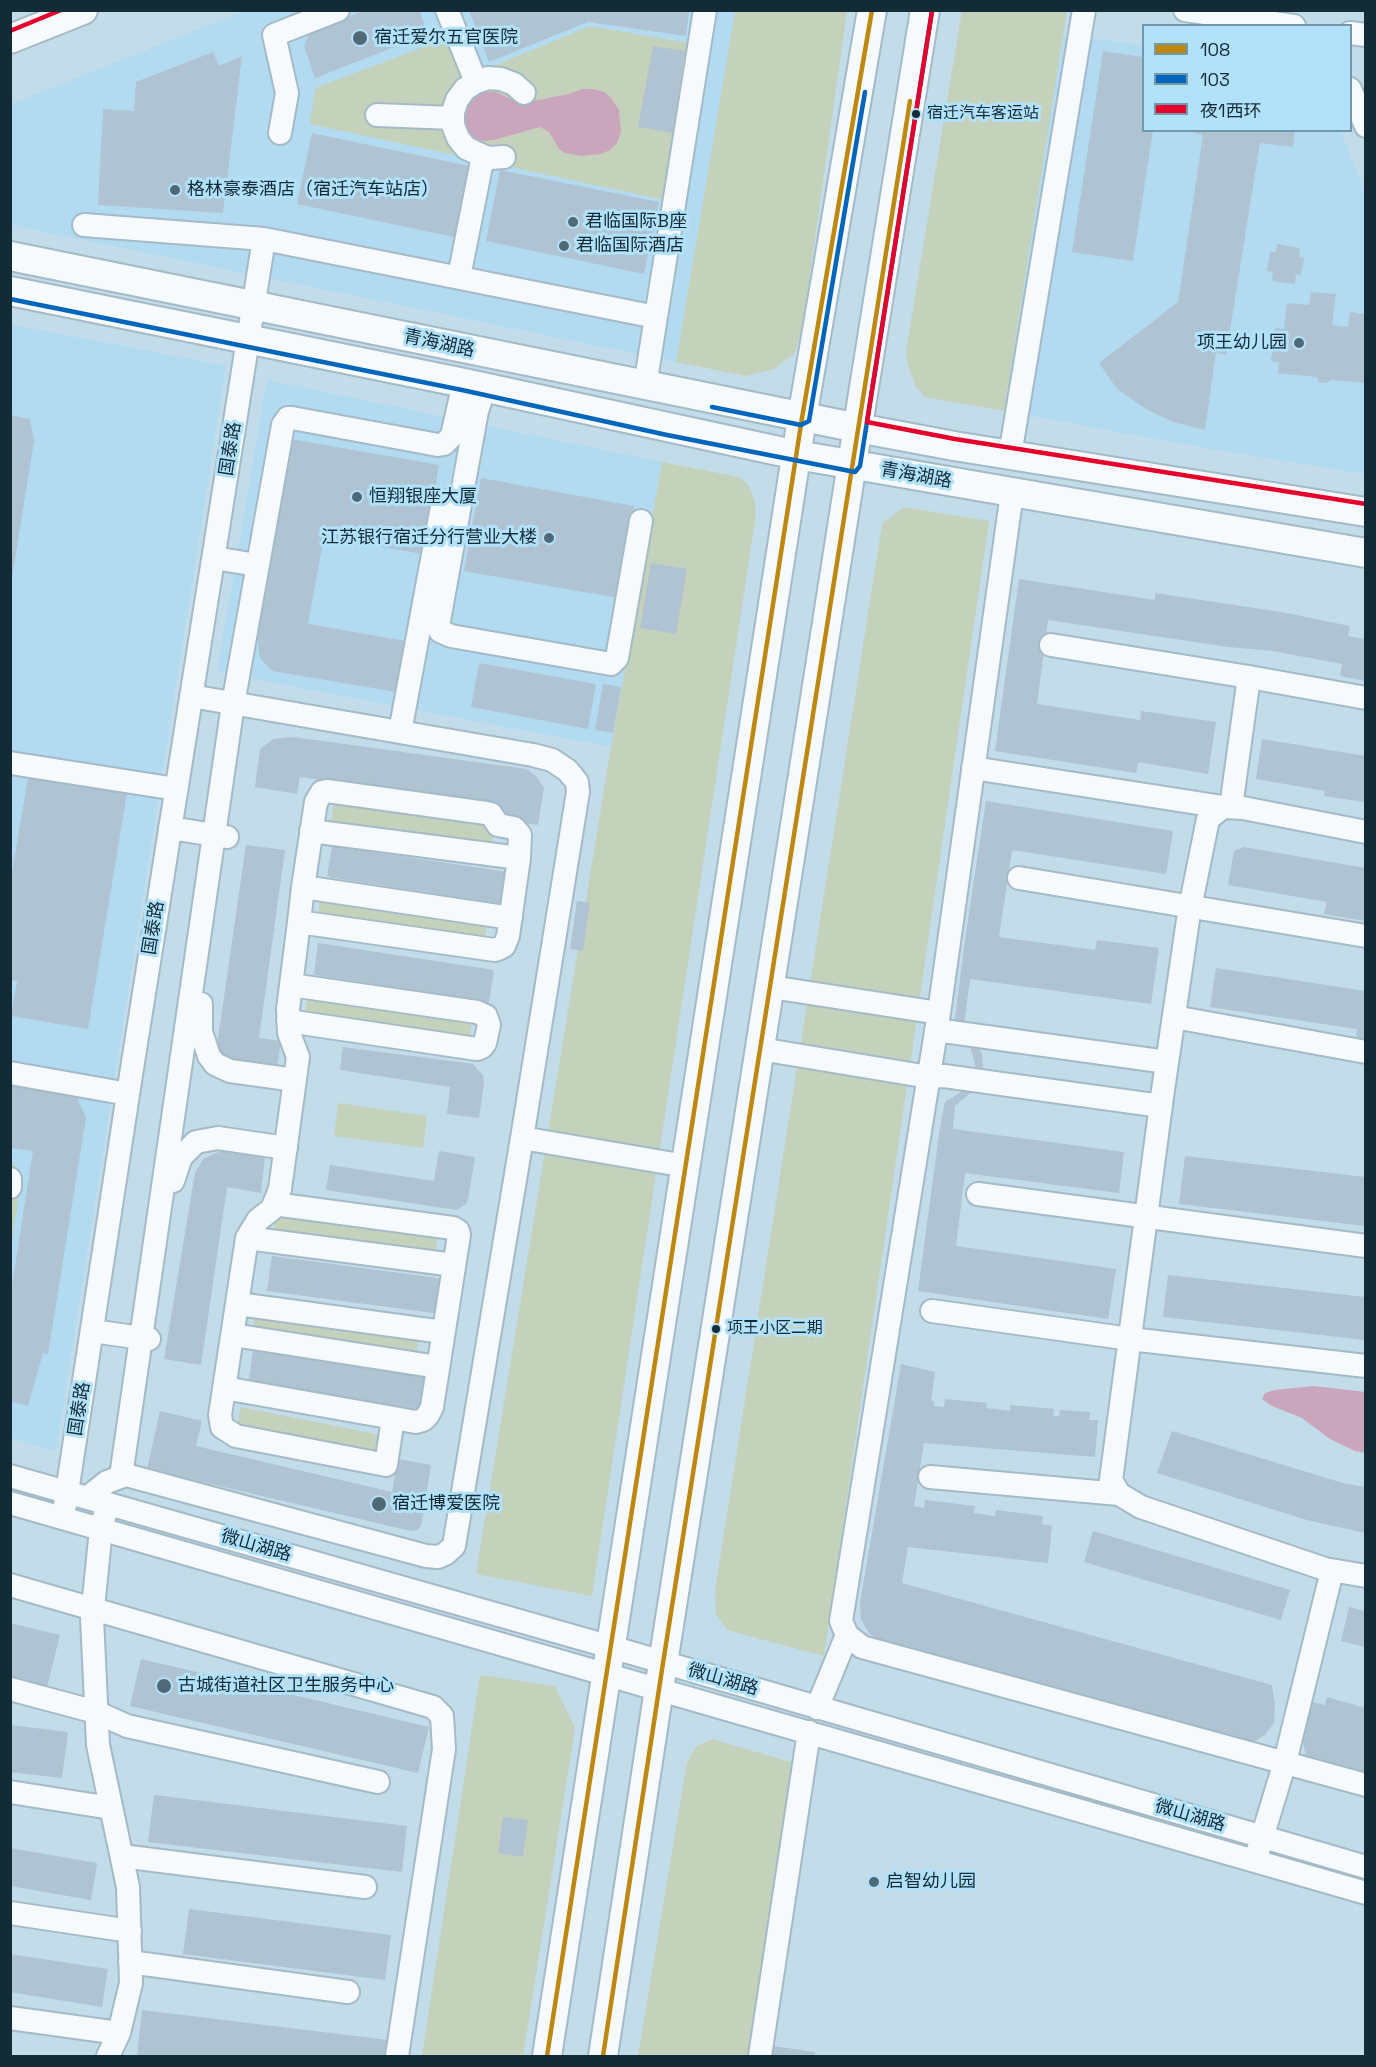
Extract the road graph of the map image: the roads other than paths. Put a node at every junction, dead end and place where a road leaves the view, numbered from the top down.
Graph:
1 (83, 10) edge
2 (338, 10) edge
3 (447, 10) edge
4 (705, 10) edge
5 (872, 10) edge
6 (925, 10) edge
7 (1084, 10) edge
8 (1185, 10) edge
9 (1280, 24) edge
10 (11, 39) edge
11 (476, 82) junction
12 (524, 93) dead end
13 (1352, 94) edge
14 (377, 115) dead end
15 (453, 118) junction
16 (1365, 126) edge
17 (280, 133) dead end
18 (84, 225) dead end
19 (264, 239) junction
20 (10, 256) edge
21 (459, 277) junction
22 (10, 291) edge
23 (254, 306) junction
24 (656, 317) junction
25 (249, 339) junction
26 (474, 385) junction
27 (645, 386) junction
28 (802, 418) junction
29 (858, 428) junction
30 (797, 454) junction
31 (1010, 455) junction
32 (853, 465) junction
33 (1012, 492) junction
34 (443, 501) dead end
35 (1365, 512) edge
36 (641, 521) dead end
37 (1365, 553) edge
38 (213, 558) junction
39 (257, 565) junction
40 (1051, 645) dead end
41 (1250, 677) junction
42 (191, 696) junction
43 (1365, 698) edge
44 (241, 705) junction
45 (400, 732) junction
46 (11, 765) edge
47 (973, 768) junction
48 (176, 789) junction
49 (1227, 807) junction
50 (170, 828) junction
51 (311, 831) junction
52 (1365, 832) edge
53 (221, 836) junction
54 (519, 858) junction
55 (1019, 878) dead end
56 (303, 887) junction
57 (1190, 907) junction
58 (511, 918) junction
59 (299, 922) junction
60 (1365, 936) edge
61 (291, 985) junction
62 (771, 987) junction
63 (1174, 1017) junction
64 (288, 1021) junction
65 (937, 1021) junction
66 (760, 1049) junction
67 (1365, 1052) edge
68 (1167, 1062) junction
69 (10, 1073) edge
70 (929, 1077) junction
71 (295, 1080) junction
72 (128, 1094) junction
73 (1161, 1106) junction
74 (522, 1138) junction
75 (286, 1148) junction
76 (686, 1166) junction
77 (10, 1179) edge
78 (10, 1187) edge
79 (978, 1194) dead end
80 (274, 1204) junction
81 (1146, 1217) junction
82 (247, 1238) junction
83 (1365, 1246) edge
84 (454, 1265) junction
85 (238, 1304) junction
86 (932, 1311) dead end
87 (92, 1330) junction
88 (443, 1332) junction
89 (233, 1335) junction
90 (145, 1338) junction
91 (1130, 1339) junction
92 (1365, 1366) edge
93 (438, 1367) junction
94 (224, 1388) junction
95 (393, 1418) junction
96 (10, 1476) edge
97 (123, 1476) junction
98 (930, 1477) dead end
99 (1119, 1494) junction
100 (87, 1498) junction
101 (10, 1503) edge
102 (63, 1518) junction
103 (101, 1529) junction
104 (1332, 1571) junction
105 (1365, 1576) edge
106 (10, 1585) edge
107 (93, 1608) junction
108 (847, 1635) junction
109 (609, 1660) junction
110 (661, 1676) junction
111 (10, 1689) edge
112 (817, 1708) junction
113 (96, 1712) junction
114 (809, 1732) junction
115 (1284, 1762) junction
116 (378, 1782) dead end
117 (1365, 1785) edge
118 (10, 1792) edge
119 (111, 1808) junction
120 (1262, 1837) junction
121 (122, 1856) junction
122 (1255, 1861) junction
123 (1365, 1867) edge
124 (365, 1887) dead end
125 (1365, 1893) edge
126 (10, 1913) edge
127 (130, 1931) junction
128 (130, 1962) junction
129 (348, 1992) dead end
130 (10, 2018) edge
131 (119, 2032) junction
132 (108, 2056) edge
133 (397, 2056) edge
134 (547, 2056) edge
135 (603, 2056) edge
136 (760, 2056) edge

1 - 10 main road
2 - 17 street
3 - 11 street
4 - 24 street
5 - 28 main road
6 - 29 main road
7 - 31 street
8 - 9 street
11 - 12 street
11 - 15 street
13 - 16 street
14 - 15 street
15 - 21 street
18 - 19 street
19 - 21 street
19 - 23 street, 国泰路
20 - 23 main road, 青海湖路
21 - 24 street
22 - 25 main road, 青海湖路
23 - 25 street, 国泰路
23 - 27 main road, 青海湖路
24 - 27 street
25 - 26 main road, 青海湖路
25 - 38 street, 国泰路
26 - 30 main road, 青海湖路
26 - 36 street
26 - 39 street
27 - 28 main road, 青海湖路
28 - 29 main road, 青海湖路
28 - 30 main road
29 - 31 main road, 青海湖路
29 - 32 main road
30 - 32 main road, 青海湖路
30 - 76 main road
31 - 35 main road, 青海湖路
32 - 33 main road, 青海湖路
32 - 62 main road
33 - 37 main road, 青海湖路
33 - 47 street
34 - 45 street
38 - 39 street
38 - 42 street, 国泰路
39 - 44 street
40 - 41 street
41 - 43 street
41 - 49 street
42 - 44 street
42 - 48 street, 国泰路
44 - 45 street
44 - 53 street
45 - 74 street
46 - 48 street
47 - 49 street
47 - 65 street
48 - 50 street, 国泰路
49 - 52 street
49 - 57 street
50 - 53 street
50 - 72 street, 国泰路
51 - 54 street
51 - 54 street
51 - 56 street
53 - 71 street
53 - 90 street
54 - 58 street
55 - 57 street
56 - 58 street
56 - 59 street
57 - 60 street
57 - 63 street
58 - 59 street
59 - 61 street
61 - 64 street
61 - 64 street
62 - 65 street
62 - 66 main road
63 - 67 street
63 - 68 street
64 - 71 street
65 - 68 street
65 - 70 street
66 - 70 street
66 - 110 main road
68 - 73 street
69 - 72 street
70 - 73 street
70 - 108 street
71 - 75 street
72 - 87 street, 国泰路
73 - 81 street
74 - 76 street
74 - 97 street
75 - 80 street
75 - 90 street
76 - 109 main road
77 - 78 street
79 - 81 street
80 - 82 street
80 - 84 street
81 - 83 street
81 - 91 street
82 - 84 street
82 - 85 street
84 - 88 street
85 - 88 street
85 - 89 street
86 - 91 street
87 - 90 street
87 - 100 street, 国泰路
88 - 93 street
89 - 93 street
89 - 94 street
90 - 97 street
91 - 92 street
91 - 99 street
93 - 95 street
94 - 95 street
94 - 95 street
96 - 100 street, 微山湖路
97 - 100 street
98 - 99 street
99 - 104 street
100 - 102 street, 国泰路
100 - 103 street
100 - 109 street, 微山湖路
101 - 102 street, 微山湖路
102 - 103 street, 微山湖路
103 - 107 street
103 - 109 street, 微山湖路
104 - 105 street
104 - 115 street
106 - 107 street
107 - 113 street
107 - 133 street
108 - 112 street
108 - 115 street
109 - 110 street, 微山湖路
109 - 134 main road
110 - 112 street, 微山湖路
110 - 114 street, 微山湖路
110 - 135 main road
111 - 113 street
112 - 120 street, 微山湖路
113 - 116 street
113 - 119 street
114 - 122 street, 微山湖路
114 - 136 street
115 - 117 street
115 - 120 street
118 - 119 street
119 - 121 street
120 - 122 street
120 - 123 street, 微山湖路
121 - 124 street
121 - 127 street
122 - 125 street, 微山湖路
126 - 127 street
127 - 128 street
128 - 129 street
128 - 131 street
130 - 131 street
131 - 132 street

